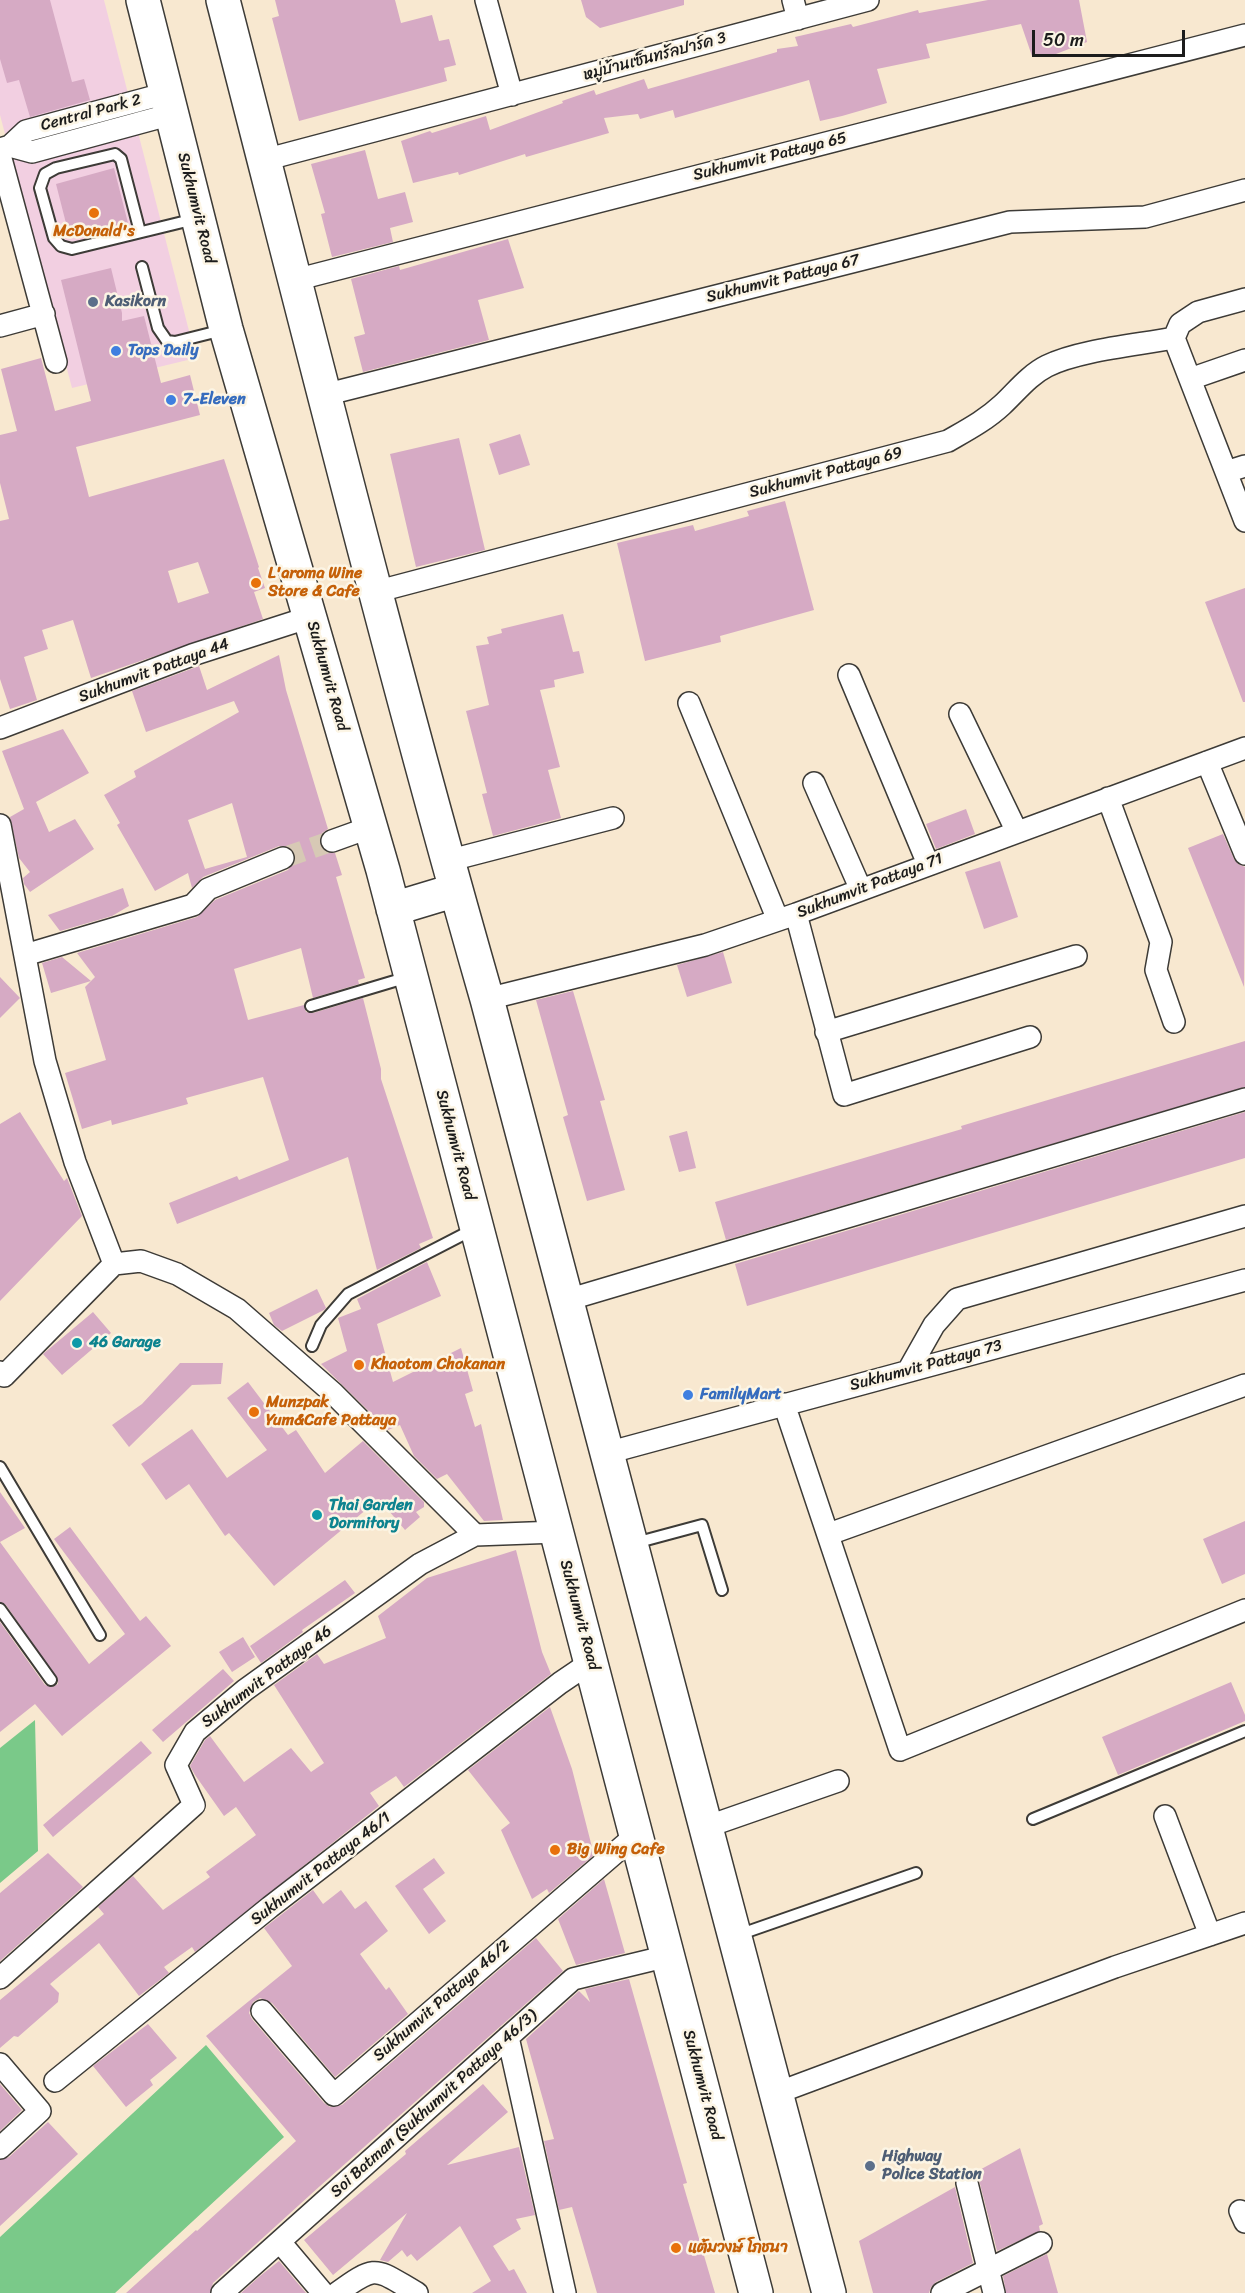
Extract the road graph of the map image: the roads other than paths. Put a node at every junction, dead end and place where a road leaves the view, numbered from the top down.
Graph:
1 (143, 0) edge
2 (223, 0) edge
3 (486, 0) edge
4 (868, 0) edge
5 (795, 9) edge
6 (1245, 35) edge
7 (512, 95) junction
8 (170, 103) junction
9 (3, 150) edge
10 (264, 160) junction
11 (1245, 190) edge
12 (198, 218) junction
13 (140, 232) junction
14 (142, 267) dead end
15 (295, 280) junction
16 (1245, 299) edge
17 (44, 314) junction
18 (0, 326) edge
19 (226, 329) junction
20 (1174, 338) junction
21 (1245, 360) edge
22 (56, 362) dead end
23 (1190, 379) junction
24 (324, 395) junction
25 (1235, 469) edge
26 (1245, 520) edge
27 (375, 592) junction
28 (310, 616) junction
29 (849, 675) dead end
30 (689, 703) dead end
31 (960, 714) dead end
32 (0, 728) edge
33 (1245, 748) edge
34 (1207, 762) junction
35 (814, 783) dead end
36 (1108, 798) junction
37 (613, 818) dead end
38 (0, 825) edge
39 (371, 827) junction
40 (1017, 832) junction
41 (332, 841) tunnel mouth
42 (1245, 854) edge
43 (284, 858) tunnel mouth
44 (928, 864) junction
45 (451, 875) junction
46 (861, 890) junction
47 (393, 909) junction
48 (787, 917) junction
49 (25, 955) junction
50 (1076, 956) dead end
51 (410, 977) junction
52 (487, 999) junction
53 (311, 1006) dead end
54 (1173, 1022) dead end
55 (826, 1032) junction
56 (1030, 1037) dead end
57 (1245, 1099) edge
58 (1245, 1216) edge
59 (477, 1227) junction
60 (114, 1264) junction
61 (1245, 1280) edge
62 (567, 1300) junction
63 (312, 1346) dead end
64 (908, 1371) junction
65 (1, 1378) edge
66 (1245, 1385) edge
67 (784, 1404) junction
68 (607, 1453) junction
69 (0, 1467) edge
70 (557, 1532) junction
71 (829, 1534) junction
72 (476, 1535) junction
73 (632, 1544) junction
74 (722, 1590) dead end
75 (0, 1609) edge
76 (1245, 1610) edge
77 (100, 1635) dead end
78 (591, 1662) junction
79 (51, 1680) dead end
80 (1245, 1731) edge
81 (838, 1781) dead end
82 (1165, 1816) dead end
83 (1033, 1819) dead end
84 (706, 1827) junction
85 (636, 1835) junction
86 (916, 1873) dead end
87 (1245, 1923) edge
88 (1210, 1935) junction
89 (735, 1936) junction
90 (668, 1956) junction
91 (0, 1978) edge
92 (262, 2011) dead end
93 (508, 2037) junction
94 (0, 2064) edge
95 (55, 2081) dead end
96 (777, 2093) junction
97 (0, 2148) edge
98 (967, 2183) dead end
99 (280, 2242) junction
100 (1041, 2243) dead end
101 (988, 2270) junction
102 (222, 2293) edge
103 (323, 2293) edge
104 (337, 2293) edge
105 (417, 2293) edge
106 (565, 2293) edge
107 (756, 2293) edge
108 (829, 2293) edge
109 (942, 2293) edge
110 (994, 2293) edge

1 - 8 highway, Sukhumvit Road
2 - 10 highway
3 - 7 street
4 - 5 street, หมู่บ้านเซ็นทรัลปาร์ค 3
5 - 7 street, หมู่บ้านเซ็นทรัลปาร์ค 3
6 - 15 street, Sukhumvit Pattaya 65
7 - 10 street, หมู่บ้านเซ็นทรัลปาร์ค 3
8 - 9 street, Central Park 2
8 - 12 highway, Sukhumvit Road
9 - 17 street
10 - 15 highway
11 - 24 street, Sukhumvit Pattaya 67
12 - 13 lane
12 - 19 highway, Sukhumvit Road
13 - 13 lane
14 - 19 lane
15 - 24 highway
16 - 20 street
17 - 18 street
17 - 22 street
19 - 28 highway, Sukhumvit Road
20 - 23 street
20 - 27 street, Sukhumvit Pattaya 69
21 - 23 street
23 - 25 street
24 - 27 highway
25 - 26 street
27 - 45 highway
28 - 32 street, Sukhumvit Pattaya 44
28 - 39 highway, Sukhumvit Road
29 - 44 street
30 - 48 street
31 - 40 street
33 - 34 street, Sukhumvit Pattaya 71
34 - 36 street, Sukhumvit Pattaya 71
34 - 42 street
35 - 46 street
36 - 40 street, Sukhumvit Pattaya 71
36 - 54 street
37 - 45 street
38 - 49 street
39 - 41 street
39 - 47 highway, Sukhumvit Road
40 - 44 street, Sukhumvit Pattaya 71
43 - 49 street
44 - 46 street, Sukhumvit Pattaya 71
45 - 47 highway
45 - 52 highway
46 - 48 street, Sukhumvit Pattaya 71
47 - 51 highway, Sukhumvit Road
48 - 52 street, Sukhumvit Pattaya 71
48 - 55 street
49 - 60 street
50 - 55 street
51 - 53 lane
51 - 59 highway, Sukhumvit Road
52 - 62 highway
55 - 56 street
57 - 62 street
58 - 64 street
59 - 63 lane
59 - 70 highway, Sukhumvit Road
60 - 65 street
60 - 72 street
61 - 64 street, Sukhumvit Pattaya 73
62 - 68 highway
64 - 67 street, Sukhumvit Pattaya 73
66 - 71 street
67 - 68 street, Sukhumvit Pattaya 73
67 - 71 street
68 - 73 highway
69 - 77 lane
70 - 72 street, Sukhumvit Pattaya 46
70 - 78 highway, Sukhumvit Road
71 - 76 street
72 - 91 street, Sukhumvit Pattaya 46
73 - 74 lane
73 - 84 highway
75 - 79 lane
78 - 85 highway, Sukhumvit Road
78 - 95 street, Sukhumvit Pattaya 46/1
80 - 83 lane
81 - 84 street
82 - 88 street
84 - 89 highway
85 - 90 highway, Sukhumvit Road
85 - 92 street, Sukhumvit Pattaya 46/2
86 - 89 lane
87 - 88 street
88 - 96 street
89 - 96 highway
90 - 93 street, Soi Batman (Sukhumvit Pattaya 46/3)
90 - 107 highway, Sukhumvit Road
93 - 99 street, Soi Batman (Sukhumvit Pattaya 46/3)
93 - 106 street
94 - 97 street
96 - 108 highway
98 - 101 street
99 - 102 street, Soi Batman (Sukhumvit Pattaya 46/3)
99 - 103 street
100 - 101 street
101 - 109 street
101 - 110 street
104 - 105 street

